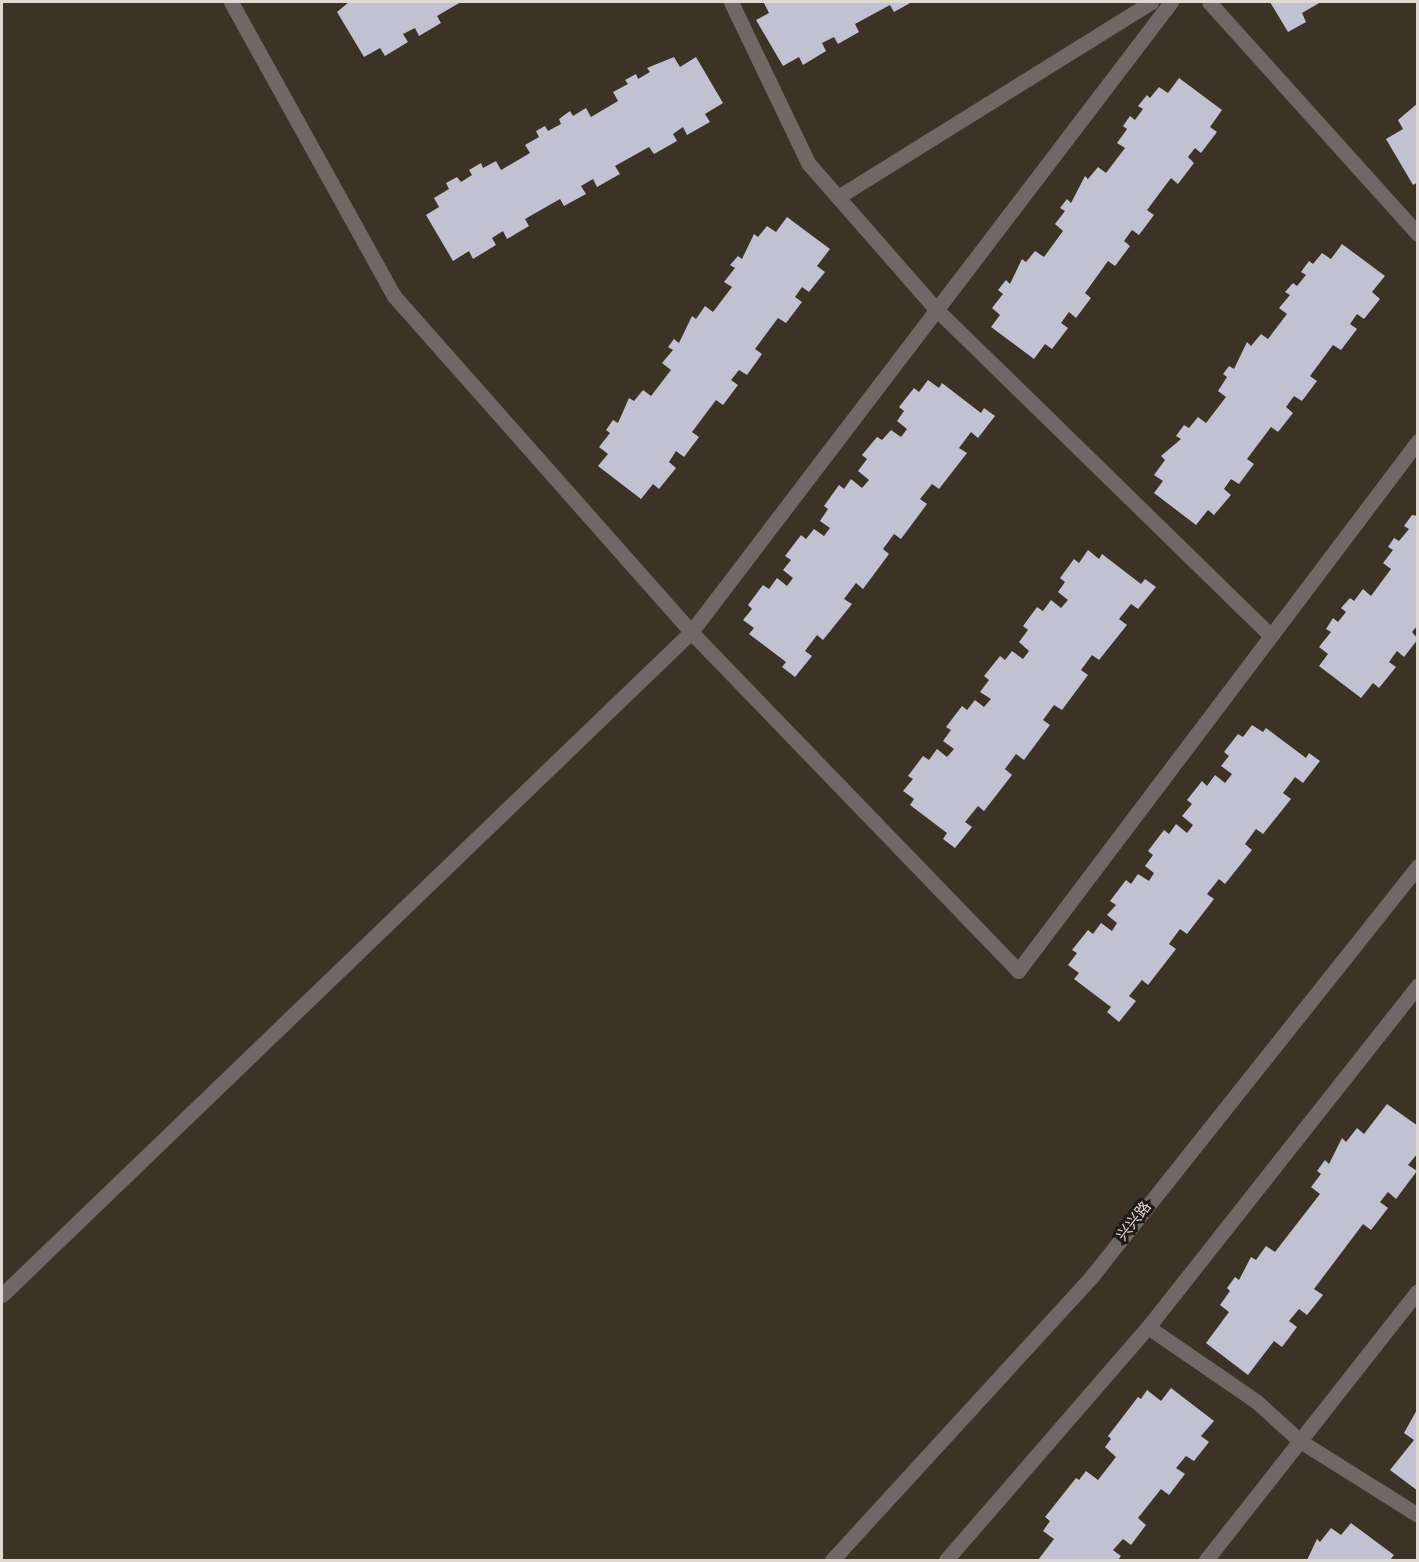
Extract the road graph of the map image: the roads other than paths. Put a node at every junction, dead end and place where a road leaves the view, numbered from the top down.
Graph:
1 (231, 2) edge
2 (730, 2) edge
3 (1151, 2) edge
4 (1171, 2) edge
5 (1209, 2) edge
6 (838, 198) junction
7 (1418, 234) edge
8 (936, 309) junction
9 (1418, 441) edge
10 (691, 632) junction
11 (1271, 636) junction
12 (1418, 866) edge
13 (1418, 985) edge
14 (1418, 1291) edge
15 (2, 1295) edge
16 (1148, 1327) junction
17 (1300, 1441) junction
18 (1418, 1515) edge
19 (832, 1560) edge
20 (946, 1560) edge
21 (1206, 1560) edge

1 - 10 street
2 - 6 street
3 - 6 street
4 - 8 street
5 - 7 street
6 - 8 street
8 - 10 street
8 - 11 street
9 - 11 street
10 - 11 street
10 - 15 street
12 - 19 street, 兴兴路
13 - 16 street
14 - 17 street
16 - 17 street
16 - 20 street
17 - 18 street
17 - 21 street

